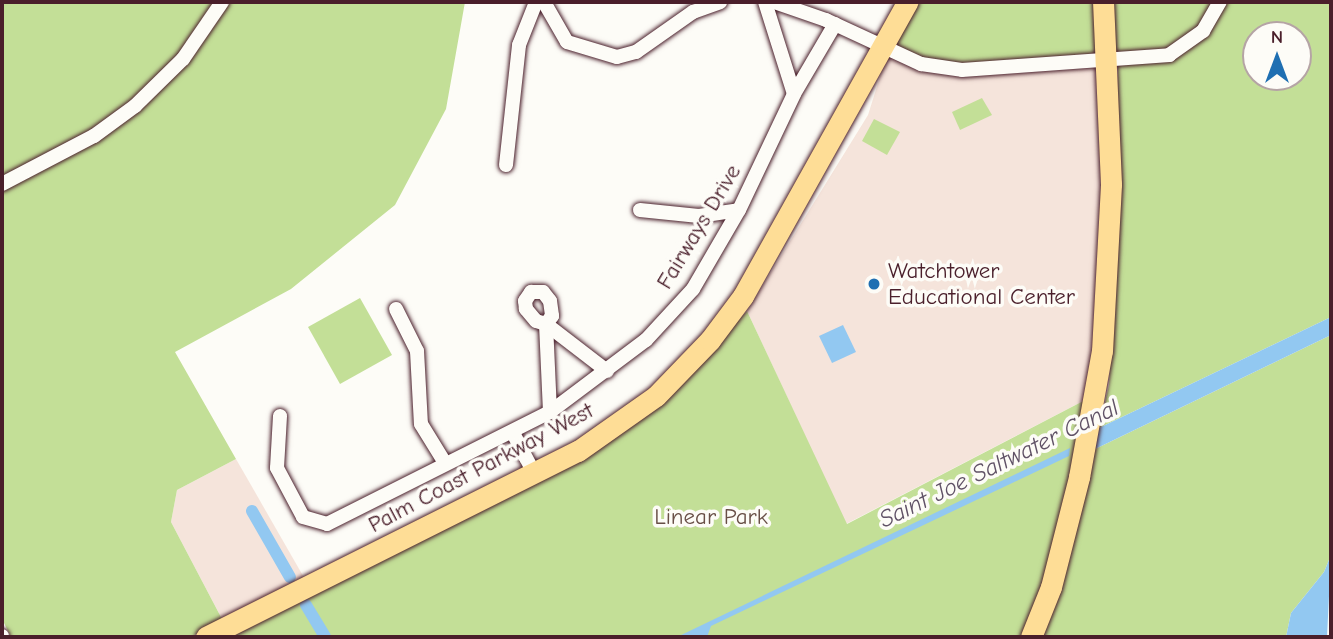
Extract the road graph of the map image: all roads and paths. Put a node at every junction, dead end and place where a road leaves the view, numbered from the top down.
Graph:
1 (222, 2) edge
2 (536, 2) edge
3 (544, 2) edge
4 (720, 2) edge
5 (765, 2) edge
6 (774, 2) edge
7 (906, 2) edge
8 (1103, 2) edge
9 (1220, 2) edge
10 (835, 24) junction
11 (882, 47) junction
12 (1107, 60) junction
13 (794, 94) junction
14 (506, 165) dead end
15 (2, 184) edge
16 (640, 210) dead end
17 (739, 210) junction
18 (396, 309) dead end
19 (607, 371) junction
20 (550, 412) junction
21 (280, 416) dead end
22 (513, 433) junction
23 (445, 463) junction
24 (534, 473) junction
25 (205, 637) edge
26 (1031, 637) edge

1 - 15 street
2 - 14 street
3 - 4 street
5 - 13 street
6 - 10 street
7 - 11 main road, Palm Coast Parkway West
8 - 12 main road
9 - 12 street
10 - 11 street
10 - 13 street, Fairways Drive
11 - 12 street
11 - 24 main road, Palm Coast Parkway West
12 - 26 main road
13 - 17 street, Fairways Drive
16 - 17 street
17 - 19 street, Fairways Drive
18 - 23 street
19 - 20 street, Fairways Drive
19 - 20 street
20 - 22 street, Fairways Drive
21 - 23 street, Fairways Drive
22 - 23 street, Fairways Drive
22 - 24 street
24 - 25 main road, Palm Coast Parkway West

